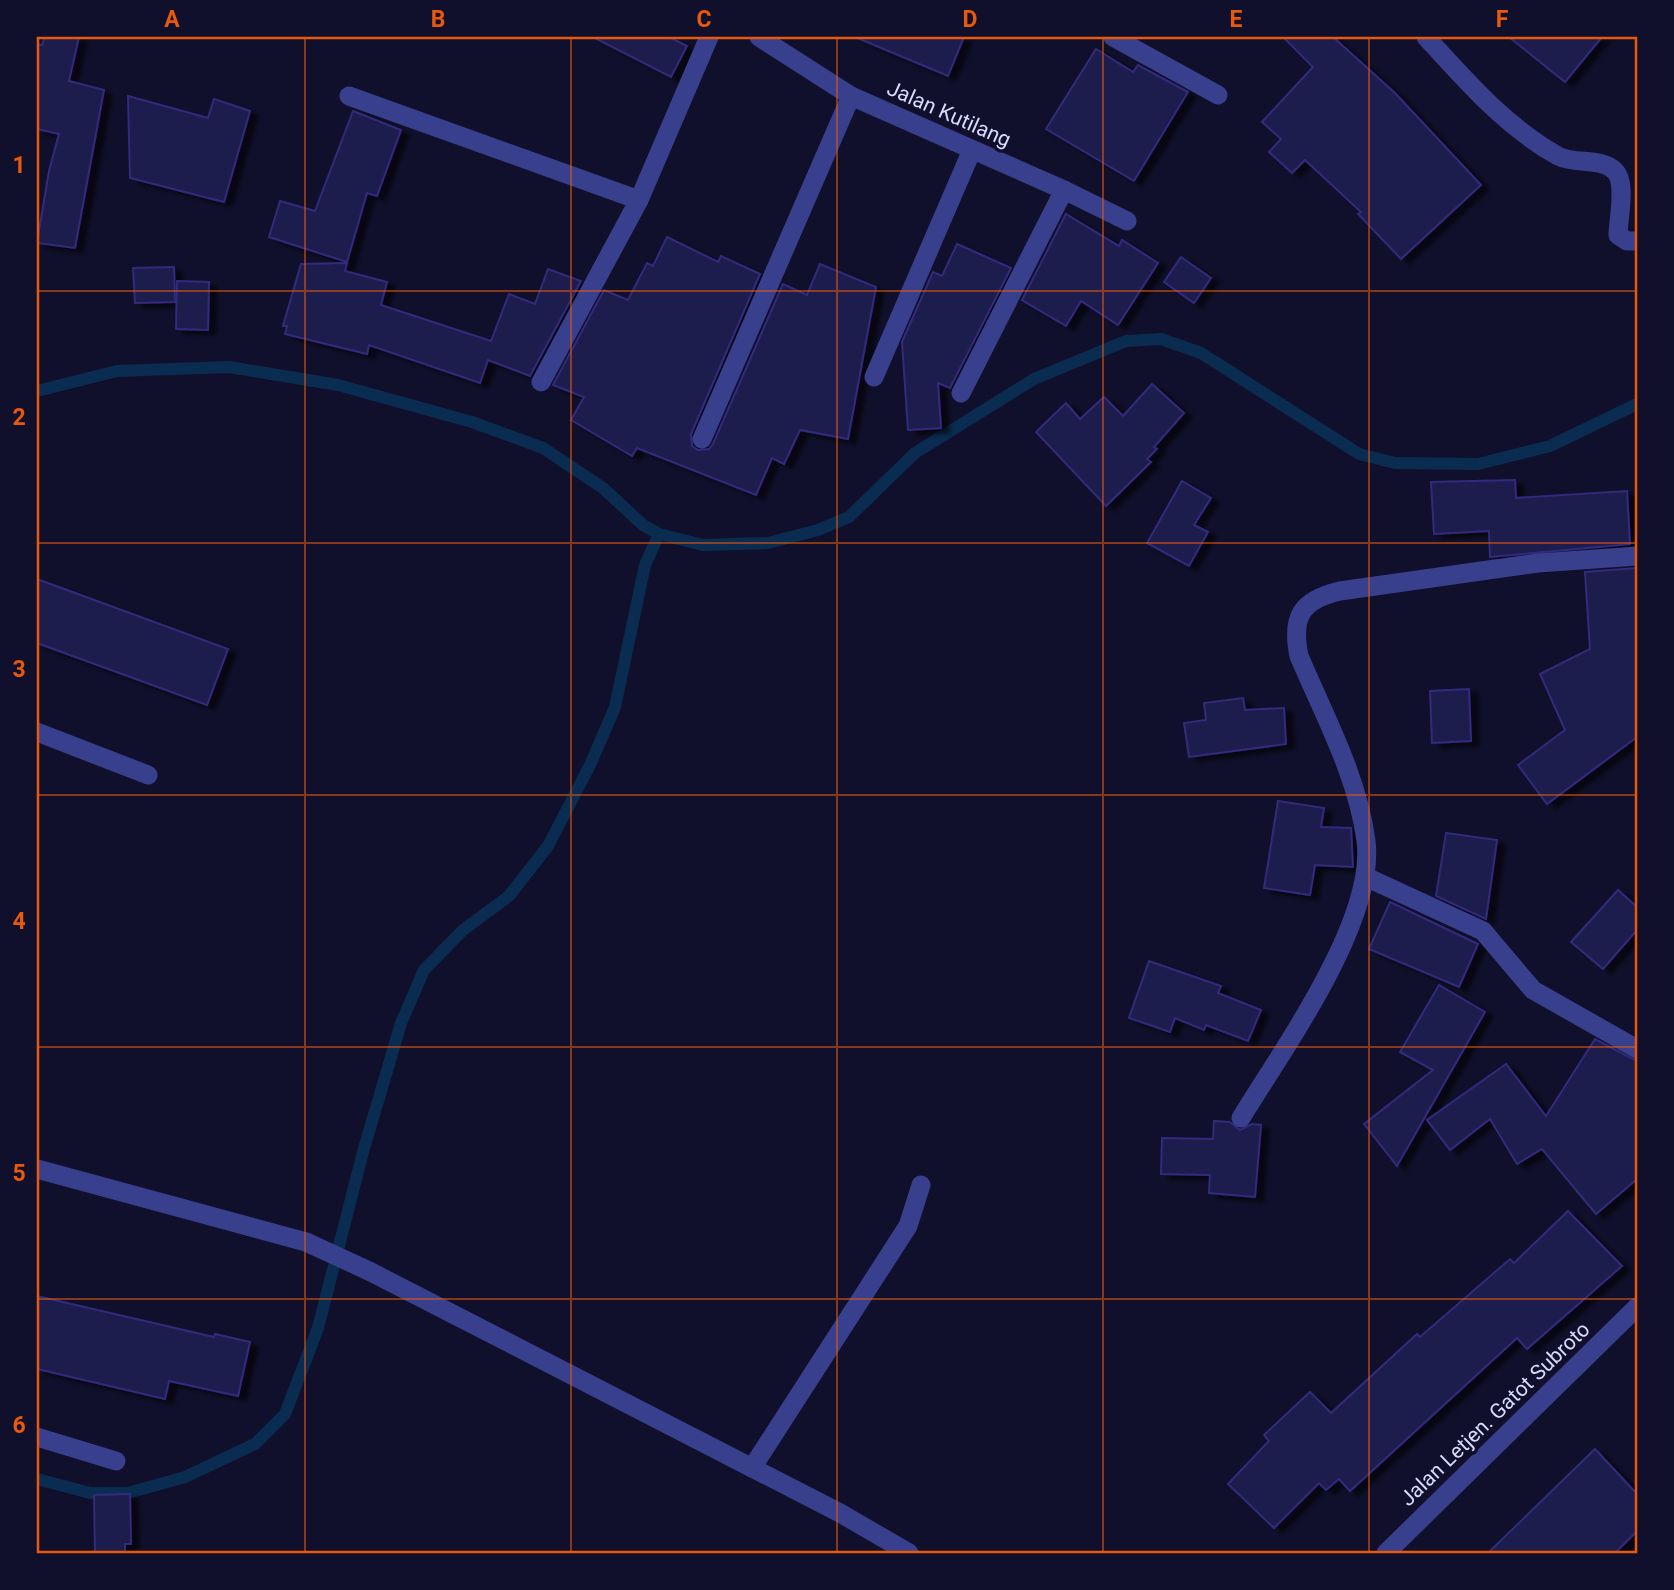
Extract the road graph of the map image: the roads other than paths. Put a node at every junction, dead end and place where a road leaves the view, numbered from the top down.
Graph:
1 (709, 37) edge
2 (759, 37) edge
3 (1113, 37) edge
4 (1426, 37) edge
5 (1218, 95) dead end
6 (349, 96) dead end
7 (851, 96) junction
8 (972, 150) junction
9 (1064, 190) junction
10 (639, 200) junction
11 (1127, 221) dead end
12 (1637, 241) edge
13 (874, 377) dead end
14 (541, 382) dead end
15 (961, 393) dead end
16 (702, 439) dead end
17 (1637, 556) edge
18 (37, 732) edge
19 (148, 775) dead end
20 (1366, 877) junction
21 (1637, 1049) edge
22 (1241, 1118) dead end
23 (37, 1169) edge
24 (921, 1185) dead end
25 (1637, 1307) edge
26 (37, 1437) edge
27 (116, 1461) dead end
28 (752, 1468) junction
29 (909, 1553) edge
30 (1385, 1553) edge

1 - 10 street
2 - 7 street, Jalan Kutilang
3 - 5 street
4 - 12 street
6 - 10 street
7 - 8 street, Jalan Kutilang
7 - 16 street
8 - 9 street, Jalan Kutilang
8 - 13 street
9 - 11 street, Jalan Kutilang
9 - 15 street
10 - 14 street
17 - 20 street
18 - 19 street
20 - 21 street
20 - 22 street
23 - 28 street
24 - 28 street
25 - 30 street, Jalan Letjen. Gatot Subroto
26 - 27 street
28 - 29 street

